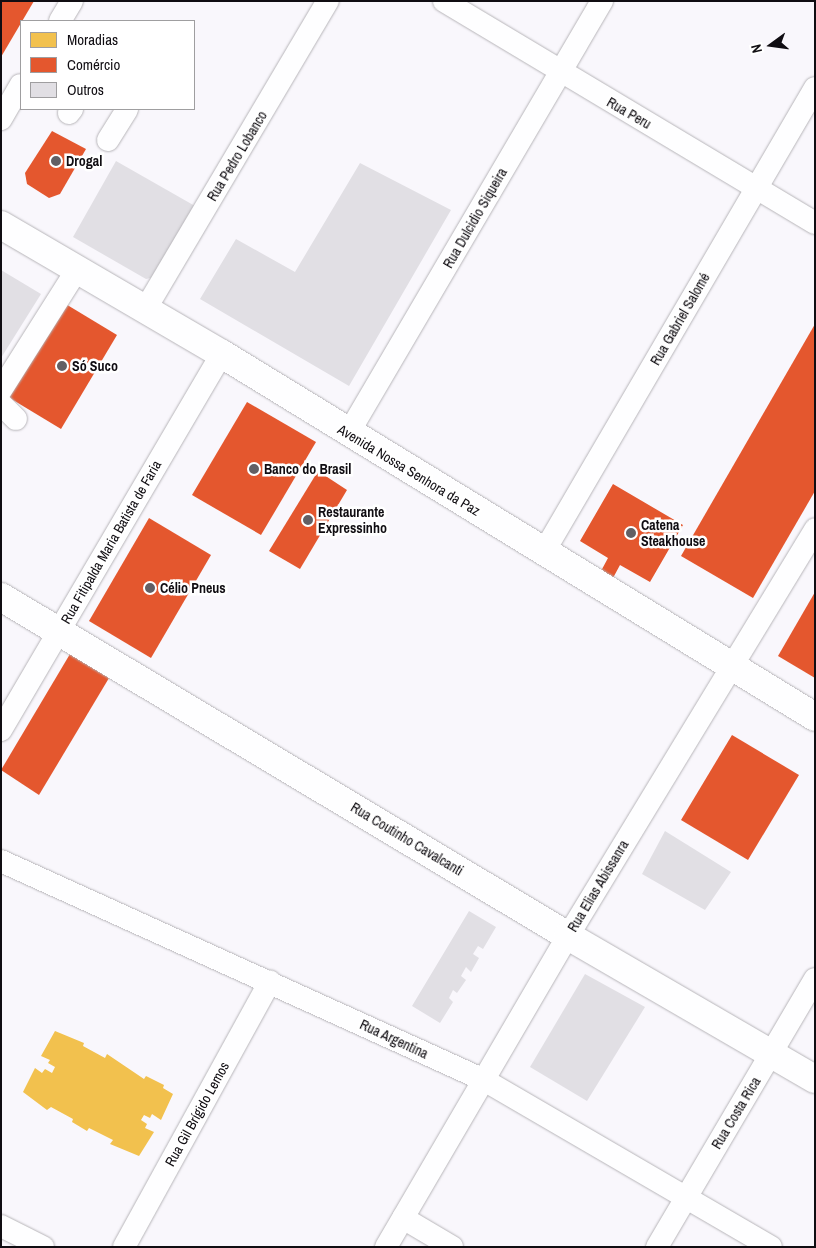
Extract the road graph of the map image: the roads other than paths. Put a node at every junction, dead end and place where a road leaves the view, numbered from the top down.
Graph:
1 (72, 1) edge
2 (328, 1) edge
3 (444, 1) edge
4 (602, 1) edge
5 (61, 20) edge
6 (560, 73) junction
7 (20, 87) edge
8 (815, 88) edge
9 (126, 110) edge
10 (1, 119) edge
11 (108, 140) dead end
12 (756, 188) junction
13 (815, 223) edge
14 (1, 225) edge
15 (77, 270) junction
16 (145, 310) junction
17 (222, 354) junction
18 (1, 390) edge
19 (348, 434) junction
20 (815, 529) edge
21 (545, 550) junction
22 (1, 597) edge
23 (59, 631) junction
24 (732, 666) junction
25 (815, 717) edge
26 (1, 730) edge
27 (1, 861) edge
28 (568, 936) junction
29 (815, 979) edge
30 (270, 982) junction
31 (772, 1053) junction
32 (815, 1079) edge
33 (484, 1080) junction
34 (686, 1198) junction
35 (403, 1218) junction
36 (1, 1226) edge
37 (43, 1247) edge
38 (124, 1247) edge
39 (386, 1247) edge
40 (452, 1247) edge
41 (657, 1247) edge
42 (771, 1247) edge

1 - 5 street
2 - 16 street, Rua Pedro Lobanco
3 - 6 street, Rua Peru
4 - 6 street, Rua Dulcidio Siqueira
6 - 12 street, Rua Peru
6 - 19 street, Rua Dulcidio Siqueira
7 - 10 street
8 - 12 street, Rua Gabriel Salomé
9 - 11 street
12 - 13 street, Rua Peru
12 - 21 street, Rua Gabriel Salomé
14 - 15 main road, Avenida Nossa Senhora da Paz
15 - 16 main road, Avenida Nossa Senhora da Paz
15 - 18 street
16 - 17 main road, Avenida Nossa Senhora da Paz
17 - 19 main road, Avenida Nossa Senhora da Paz
17 - 23 street, Rua Fitipalda Maria Batista de Faria
19 - 21 main road, Avenida Nossa Senhora da Paz
20 - 24 street, Rua Elias Abissanra
21 - 24 main road, Avenida Nossa Senhora da Paz
22 - 23 main road, Rua Coutinho Cavalcanti
23 - 26 street, Rua Fitipalda Maria Batista de Faria
23 - 28 main road, Rua Coutinho Cavalcanti
24 - 25 main road, Avenida Nossa Senhora da Paz
24 - 28 street, Rua Elias Abissanra
27 - 30 street, Rua Argentina
28 - 31 main road, Rua Coutinho Cavalcanti
28 - 33 street, Rua Elias Abissanra
29 - 31 street, Rua Costa Rica
30 - 33 street, Rua Argentina
30 - 38 street, Rua Gil Brígido Lemos
31 - 32 main road, Rua Coutinho Cavalcanti
31 - 34 street, Rua Costa Rica
33 - 34 street, Rua Argentina
33 - 35 street, Rua Elias Abissanra
34 - 41 street, Rua Costa Rica
34 - 42 street, Rua Argentina
35 - 39 street, Rua Elias Abissanra
35 - 40 street
36 - 37 street

